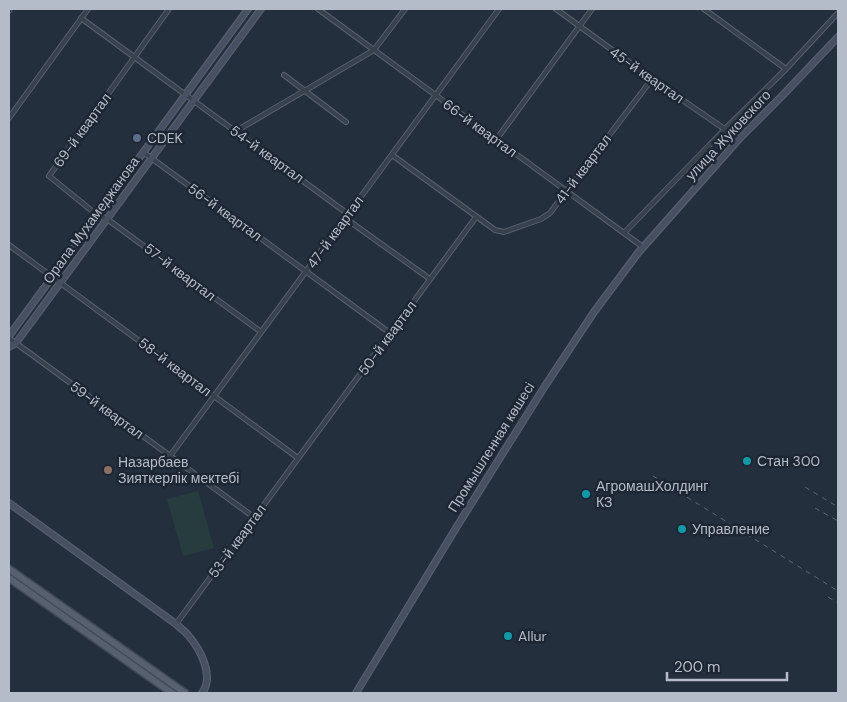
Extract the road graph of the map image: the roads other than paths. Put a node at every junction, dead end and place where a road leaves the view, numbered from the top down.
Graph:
1 (88, 9) edge
2 (169, 9) edge
3 (248, 9) edge
4 (261, 9) edge
5 (318, 9) edge
6 (405, 9) edge
7 (499, 9) edge
8 (556, 9) edge
9 (592, 9) edge
10 (704, 9) edge
11 (838, 13) edge
12 (81, 18) junction
13 (579, 26) junction
14 (838, 37) edge
15 (374, 50) junction
16 (134, 57) junction
17 (786, 69) junction
18 (284, 75) dead end
19 (652, 79) junction
20 (304, 91) junction
21 (186, 94) junction
22 (436, 95) junction
23 (194, 100) junction
24 (9, 118) edge
25 (346, 122) dead end
26 (725, 129) junction
27 (236, 131) junction
28 (739, 139) junction
29 (496, 140) junction
30 (143, 152) junction
31 (392, 155) junction
32 (152, 158) junction
33 (567, 191) junction
34 (97, 215) junction
35 (347, 216) junction
36 (476, 217) junction
37 (107, 219) junction
38 (624, 233) junction
39 (9, 245) edge
40 (643, 247) junction
41 (638, 253) joint
42 (306, 271) junction
43 (52, 276) junction
44 (430, 279) junction
45 (60, 282) junction
46 (261, 332) junction
47 (390, 333) junction
48 (9, 337) edge
49 (16, 343) junction
50 (9, 347) edge
51 (214, 396) junction
52 (170, 456) junction
53 (298, 458) junction
54 (9, 503) edge
55 (255, 518) junction
56 (9, 569) edge
57 (9, 578) edge
58 (176, 624) junction
59 (172, 693) edge
60 (185, 693) edge
61 (202, 693) edge
62 (356, 693) edge

1 - 12 street
2 - 16 street
3 - 21 street, Орала Мухамеджанова
4 - 23 street, Орала Мухамеджанова
5 - 15 street, 66-й квартал
6 - 15 street
7 - 22 street, 47-й квартал
8 - 13 street, 45-й квартал
9 - 13 street
10 - 17 street
11 - 17 street
12 - 16 street, 54-й квартал
12 - 24 street
13 - 19 street, 45-й квартал
13 - 29 street
14 - 28 street, улица Жуковского
15 - 20 street
15 - 22 street, 66-й квартал
16 - 21 street, 54-й квартал
16 - 34 street, 69-й квартал
17 - 26 street
18 - 20 street
19 - 26 street, 45-й квартал
19 - 33 street, 41-й квартал
20 - 25 street
20 - 27 street
21 - 23 street, 54-й квартал
21 - 30 street, Орала Мухамеджанова
22 - 29 street, 66-й квартал
22 - 31 street, 47-й квартал
23 - 27 street, 54-й квартал
23 - 32 street, Орала Мухамеджанова
26 - 28 street, 45-й квартал
26 - 38 street
27 - 35 street, 54-й квартал
28 - 40 street, улица Жуковского
29 - 33 street, 66-й квартал
30 - 32 street, 56-й квартал
30 - 34 street, Орала Мухамеджанова
31 - 35 street, 47-й квартал
31 - 36 street
32 - 37 street, Орала Мухамеджанова
32 - 42 street, 56-й квартал
33 - 36 street, 41-й квартал
33 - 38 street, 66-й квартал
34 - 37 street, 57-й квартал
34 - 43 street, Орала Мухамеджанова
35 - 42 street, 47-й квартал
35 - 44 street, 54-й квартал
36 - 44 street, 50-й квартал
37 - 45 street, Орала Мухамеджанова
37 - 46 street, 57-й квартал
38 - 40 street, 66-й квартал
39 - 43 street, 58-й квартал
40 - 41 street, улица Жуковского
41 - 62 street, Промышленная көшесі
42 - 46 street, 47-й квартал
42 - 47 street, 56-й квартал
43 - 45 street, 58-й квартал
43 - 48 street, Орала Мухамеджанова
44 - 47 street, 50-й квартал
45 - 49 street, Орала Мухамеджанова
45 - 51 street, 58-й квартал
46 - 51 street, 47-й квартал
47 - 53 street, 50-й квартал
48 - 49 street, 59-й квартал
49 - 50 street, Орала Мухамеджанова
49 - 52 street, 59-й квартал
51 - 52 street, 47-й квартал
51 - 53 street, 58-й квартал
52 - 55 street, 59-й квартал
53 - 55 street, 53-й квартал
54 - 58 street
55 - 58 street, 53-й квартал
56 - 60 main road
57 - 59 main road
58 - 61 street

